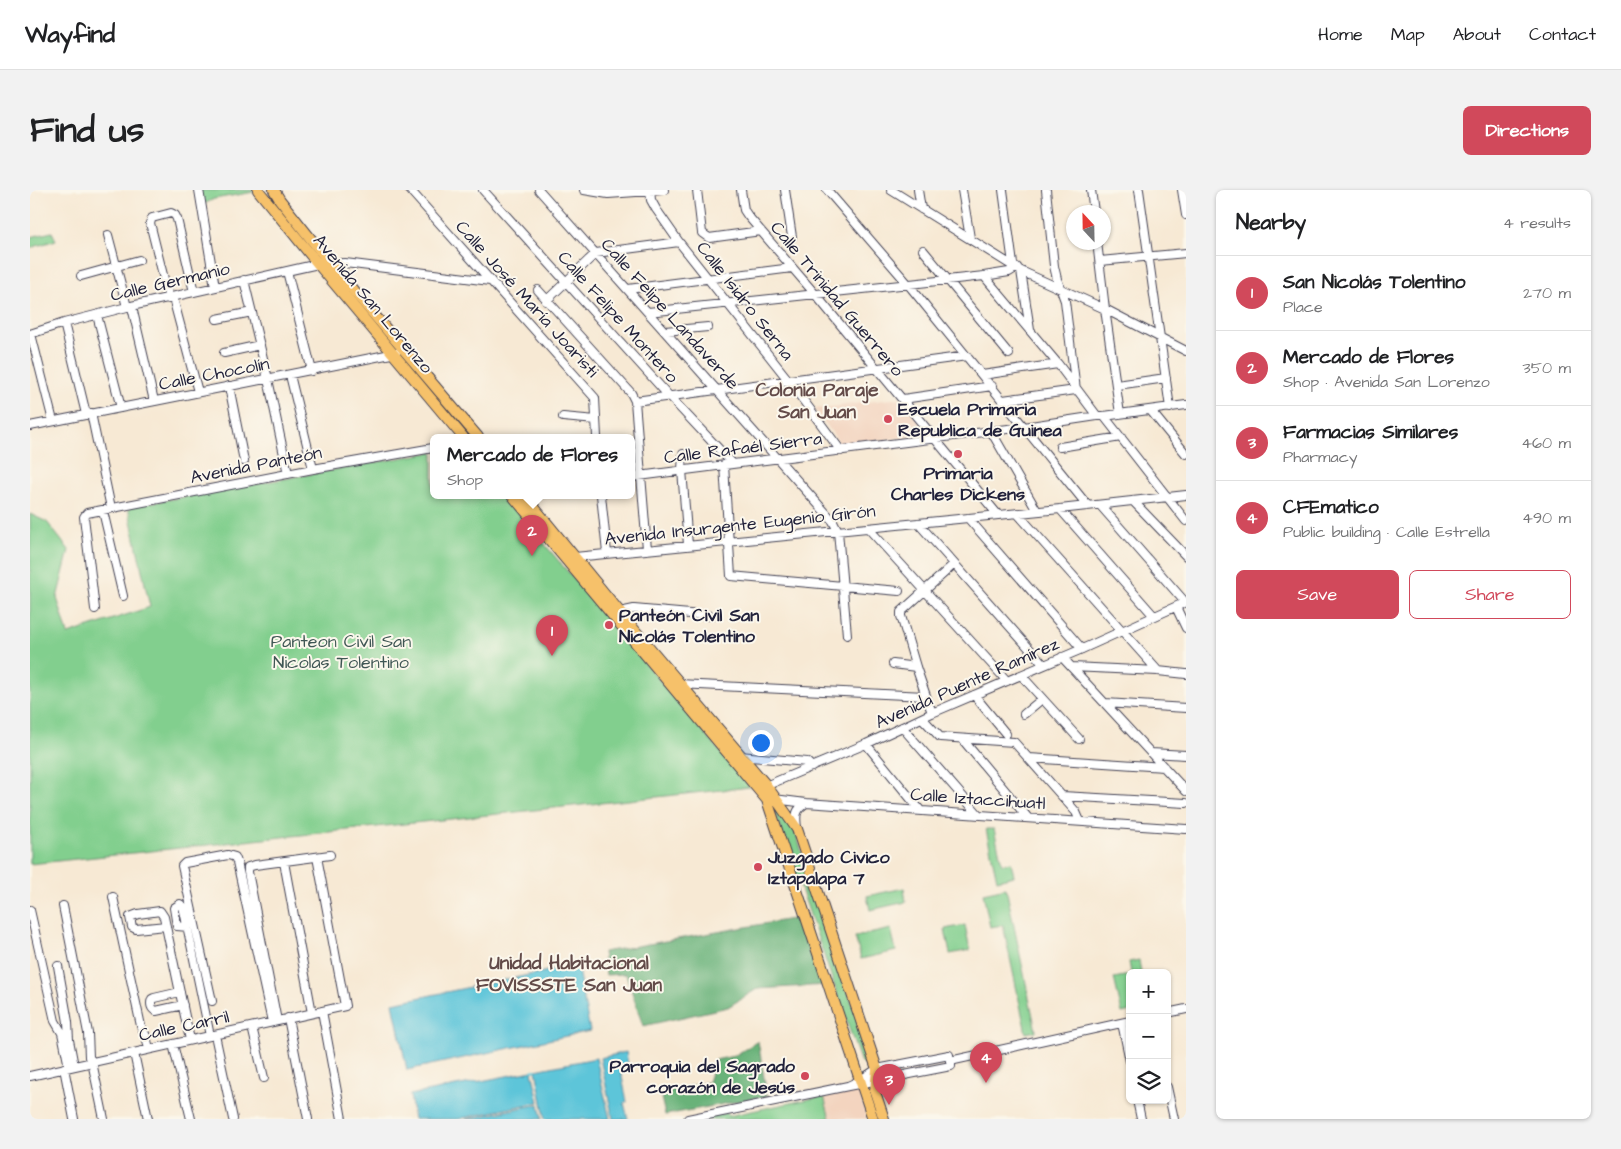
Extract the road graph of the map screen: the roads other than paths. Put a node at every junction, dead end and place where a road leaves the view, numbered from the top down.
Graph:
1 (199, 190) edge
2 (258, 190) edge
3 (274, 190) edge
4 (410, 190) edge
5 (483, 190) edge
6 (539, 190) edge
7 (584, 190) edge
8 (664, 190) edge
9 (697, 190) edge
10 (740, 190) edge
11 (785, 190) edge
12 (827, 190) edge
13 (891, 190) edge
14 (918, 190) edge
15 (962, 190) edge
16 (1003, 190) edge
17 (1046, 190) edge
18 (1091, 190) edge
19 (1139, 190) edge
20 (1182, 190) edge
21 (650, 191) edge
22 (608, 192) edge
23 (1093, 205) edge
24 (921, 209) junction
25 (1186, 215) edge
26 (761, 231) junction
27 (108, 235) dead end
28 (792, 237) dead end
29 (970, 238) junction
30 (679, 242) junction
31 (923, 250) dead end
32 (1098, 250) edge
33 (1186, 252) edge
34 (596, 253) junction
35 (1149, 256) junction
36 (138, 260) dead end
37 (1100, 261) junction
38 (330, 263) junction
39 (318, 264) junction
40 (116, 266) junction
41 (792, 268) junction
42 (1017, 268) junction
43 (287, 271) junction
44 (81, 276) dead end
45 (984, 276) junction
46 (710, 279) junction
47 (244, 280) junction
48 (947, 280) junction
49 (490, 281) junction
50 (566, 282) junction
51 (908, 284) junction
52 (216, 287) junction
53 (628, 289) junction
54 (1062, 289) junction
55 (538, 290) dead end
56 (194, 292) junction
57 (815, 294) junction
58 (171, 298) junction
59 (546, 300) junction
60 (728, 304) junction
61 (129, 307) junction
62 (1105, 309) junction
63 (252, 312) junction
64 (648, 312) junction
65 (97, 315) junction
66 (217, 319) dead end
67 (64, 323) junction
68 (708, 327) dead end
69 (378, 328) junction
70 (1030, 330) junction
71 (665, 331) junction
72 (30, 334) edge
73 (1159, 337) junction
74 (260, 345) junction
75 (404, 351) junction
76 (1186, 351) edge
77 (224, 353) dead end
78 (393, 353) junction
79 (1009, 354) dead end
80 (967, 356) junction
81 (1058, 364) junction
82 (875, 368) junction
83 (312, 371) junction
84 (290, 375) junction
85 (982, 375) junction
86 (1166, 378) junction
87 (268, 379) junction
88 (789, 381) junction
89 (1117, 385) junction
90 (229, 386) junction
91 (992, 386) junction
92 (1076, 390) junction
93 (717, 391) junction
94 (198, 392) junction
95 (669, 396) junction
96 (903, 400) junction
97 (1003, 400) junction
98 (154, 401) junction
99 (636, 401) junction
100 (1186, 405) edge
101 (122, 408) junction
102 (1170, 408) junction
103 (1151, 411) junction
104 (88, 414) junction
105 (1120, 414) junction
106 (1100, 416) junction
107 (563, 417) dead end
108 (596, 420) junction
109 (53, 421) junction
110 (30, 426) edge
111 (1024, 427) junction
112 (991, 431) junction
113 (460, 434) edge
114 (475, 434) edge
115 (597, 434) edge
116 (1121, 437) junction
117 (934, 438) junction
118 (1060, 447) dead end
119 (430, 449) edge
120 (841, 451) junction
121 (683, 454) dead end
122 (1186, 454) edge
123 (778, 458) junction
124 (244, 461) dead end
125 (732, 464) junction
126 (724, 465) junction
127 (312, 470) junction
128 (682, 470) junction
129 (288, 474) junction
130 (641, 475) junction
131 (635, 476) edge
132 (1186, 495) edge
133 (1168, 497) junction
134 (516, 499) edge
135 (527, 499) edge
136 (601, 499) edge
137 (1133, 501) junction
138 (1100, 505) junction
139 (1088, 506) junction
140 (107, 510) junction
141 (1060, 510) junction
142 (1037, 511) junction
143 (1017, 513) junction
144 (998, 515) junction
145 (968, 518) junction
146 (1186, 521) edge
147 (918, 523) junction
148 (868, 528) junction
149 (838, 531) junction
150 (728, 542) junction
151 (688, 545) junction
152 (647, 549) junction
153 (607, 553) junction
154 (1186, 556) edge
155 (572, 560) junction
156 (954, 564) junction
157 (843, 586) junction
158 (899, 591) dead end
159 (924, 591) junction
160 (123, 596) dead end
161 (1186, 602) edge
162 (1176, 606) junction
163 (95, 609) dead end
164 (620, 612) junction
165 (712, 616) dead end
166 (1154, 616) junction
167 (1186, 628) edge
168 (1121, 631) junction
169 (847, 635) dead end
170 (1082, 649) junction
171 (1062, 657) junction
172 (893, 664) dead end
173 (1044, 665) junction
174 (916, 667) junction
175 (1072, 667) junction
176 (1158, 671) junction
177 (1186, 674) edge
178 (1021, 675) junction
179 (1007, 681) junction
180 (676, 686) junction
181 (974, 695) junction
182 (925, 696) junction
183 (1042, 699) junction
184 (1106, 703) junction
185 (1186, 708) edge
186 (932, 713) junction
187 (1024, 714) dead end
188 (922, 718) junction
189 (902, 727) junction
190 (1006, 734) dead end
191 (1079, 738) dead end
192 (963, 740) junction
193 (866, 744) junction
194 (1151, 753) junction
195 (1186, 755) edge
196 (737, 758) junction
197 (1029, 758) junction
198 (812, 767) junction
199 (1164, 767) junction
200 (762, 787) junction
201 (1186, 791) edge
202 (1062, 796) junction
203 (771, 799) junction
204 (806, 803) junction
205 (1186, 803) edge
206 (920, 810) junction
207 (978, 814) junction
208 (1028, 818) junction
209 (1080, 821) junction
210 (797, 829) junction
211 (1186, 829) edge
212 (330, 855) dead end
213 (317, 857) junction
214 (284, 862) junction
215 (113, 897) dead end
216 (63, 906) dead end
217 (30, 910) edge
218 (166, 926) dead end
219 (188, 927) dead end
220 (58, 966) dead end
221 (180, 992) junction
222 (212, 1001) dead end
223 (183, 1006) junction
224 (322, 1011) junction
225 (1186, 1011) edge
226 (312, 1013) junction
227 (1171, 1013) edge
228 (288, 1018) junction
229 (275, 1022) junction
230 (1126, 1022) edge
231 (252, 1026) junction
232 (212, 1035) junction
233 (190, 1040) junction
234 (173, 1044) junction
235 (149, 1049) junction
236 (134, 1053) junction
237 (950, 1061) junction
238 (92, 1062) junction
239 (69, 1067) junction
240 (877, 1069) junction
241 (30, 1076) edge
242 (264, 1078) dead end
243 (875, 1080) junction
244 (860, 1082) junction
245 (1138, 1104) edge
246 (1171, 1104) edge
247 (729, 1115) edge
248 (74, 1119) edge
249 (104, 1119) edge
250 (148, 1119) edge
251 (191, 1119) edge
252 (233, 1119) edge
253 (308, 1119) edge
254 (342, 1119) edge
255 (688, 1119) edge
256 (873, 1119) edge
257 (884, 1119) edge
258 (1141, 1119) edge
259 (1174, 1119) edge

1 - 52 street
2 - 39 main road, Avenida San Lorenzo
3 - 38 main road, Avenida San Lorenzo
4 - 49 street, Calle José María Joaristi
5 - 50 street, Calle Felipe Montero
6 - 34 street, Calle Felipe Landaverde
7 - 22 street
8 - 21 street
9 - 26 street
10 - 26 street, Calle Trinidad Guerrero
11 - 28 street
12 - 51 street
13 - 24 street
14 - 24 street
15 - 29 street
16 - 42 street
17 - 54 street
18 - 23 street
19 - 35 street
20 - 25 street
21 - 22 street
21 - 30 street, Calle Isidro Serna
24 - 29 street
26 - 41 street, Calle Trinidad Guerrero
27 - 40 street
29 - 42 street
30 - 34 street
30 - 46 street, Calle Isidro Serna
31 - 48 street
32 - 37 street
33 - 35 street
34 - 50 street
34 - 53 street, Calle Felipe Landaverde
35 - 37 street
35 - 73 street
36 - 40 street
37 - 62 street
38 - 39 street, Calle Germanio
38 - 49 street, Calle Germanio
38 - 69 main road, Avenida San Lorenzo
39 - 43 street, Calle Germanio
39 - 69 main road, Avenida San Lorenzo
40 - 44 street
40 - 61 street
41 - 46 street
41 - 57 street, Calle Trinidad Guerrero
42 - 45 street
42 - 54 street
42 - 70 street
43 - 47 street, Calle Germanio
43 - 83 street
45 - 48 street
45 - 70 street
46 - 53 street
46 - 60 street, Calle Isidro Serna
47 - 52 street, Calle Germanio
47 - 63 street
48 - 51 street
48 - 79 street
49 - 108 street, Calle José María Joaristi
50 - 59 street
50 - 95 street, Calle Felipe Montero
51 - 57 street
51 - 80 street
52 - 56 street, Calle Germanio
53 - 64 street, Calle Felipe Landaverde
54 - 62 street
54 - 92 street
55 - 59 street
56 - 58 street, Calle Germanio
56 - 58 street
57 - 60 street
57 - 82 street, Calle Trinidad Guerrero
58 - 61 street, Calle Germanio
58 - 94 street
59 - 99 street
60 - 64 street
60 - 88 street, Calle Isidro Serna
61 - 65 street, Calle Germanio
61 - 98 street
62 - 73 street
62 - 89 street
63 - 66 street
63 - 74 street
64 - 71 street, Calle Felipe Landaverde
65 - 67 street, Calle Germanio
65 - 101 street
67 - 72 street, Calle Germanio
67 - 104 street
68 - 71 street
69 - 75 main road, Avenida San Lorenzo
69 - 78 main road, Avenida San Lorenzo
70 - 81 street
71 - 93 street, Calle Felipe Landaverde
72 - 109 street
73 - 76 street
73 - 86 street
74 - 77 street
74 - 87 street
75 - 78 street, Calle Chocolín
75 - 114 main road, Avenida San Lorenzo
78 - 83 street, Calle Chocolín
78 - 113 main road, Avenida San Lorenzo
80 - 82 street
80 - 85 street
81 - 85 street
81 - 92 street
82 - 88 street
82 - 96 street, Calle Trinidad Guerrero
83 - 84 street, Calle Chocolín
84 - 87 street, Calle Chocolín
84 - 127 street
85 - 91 street
86 - 89 street
86 - 102 street
87 - 90 street, Calle Chocolín
87 - 129 street
88 - 93 street
88 - 120 street, Calle Isidro Serna
89 - 105 street
90 - 94 street, Calle Chocolín
90 - 124 street
91 - 96 street
91 - 97 street
92 - 97 street
92 - 106 street
93 - 95 street
93 - 123 street, Calle Felipe Landaverde
94 - 98 street, Calle Chocolín
95 - 99 street
95 - 125 street, Calle Felipe Montero
96 - 117 street, Calle Trinidad Guerrero
97 - 111 street
98 - 101 street, Calle Chocolín
99 - 130 street
100 - 102 street, Calle Rafaél Sierra
101 - 104 street, Calle Chocolín
102 - 103 street, Calle Rafaél Sierra
103 - 105 street, Calle Rafaél Sierra
103 - 122 street
104 - 109 street, Calle Chocolín
104 - 140 street
105 - 106 street, Calle Rafaél Sierra
106 - 111 street, Calle Rafaél Sierra
106 - 116 street
107 - 108 street
108 - 115 street, Calle José María Joaristi
109 - 110 street, Calle Chocolín
111 - 112 street, Calle Rafaél Sierra
111 - 139 street
112 - 117 street, Calle Rafaél Sierra
112 - 142 street
116 - 118 street
116 - 133 street
117 - 120 street, Calle Rafaél Sierra
117 - 144 street, Calle Trinidad Guerrero
119 - 127 street, Avenida Panteón
120 - 123 street, Calle Rafaél Sierra
121 - 128 street
123 - 125 street, Calle Rafaél Sierra
123 - 149 street, Calle Felipe Landaverde
125 - 126 street, Calle Rafaél Sierra
126 - 128 street, Calle Rafaél Sierra
126 - 150 street
127 - 129 street, Avenida Panteón
128 - 130 street, Calle Rafaél Sierra
128 - 151 street
129 - 140 street, Avenida Panteón
130 - 131 street, Calle Rafaél Sierra
130 - 152 street
132 - 133 street, Avenida Insurgente Eugenio Girón
133 - 137 street, Avenida Insurgente Eugenio Girón
133 - 146 street
134 - 155 main road
135 - 155 main road
136 - 153 street
137 - 138 street, Avenida Insurgente Eugenio Girón
137 - 154 street
138 - 139 street, Avenida Insurgente Eugenio Girón
138 - 161 street
139 - 141 street, Avenida Insurgente Eugenio Girón
140 - 160 street
140 - 163 street, Avenida Panteón
141 - 142 street, Avenida Insurgente Eugenio Girón
141 - 166 street
142 - 143 street, Avenida Insurgente Eugenio Girón
143 - 144 street, Avenida Insurgente Eugenio Girón
143 - 168 street
144 - 145 street, Avenida Insurgente Eugenio Girón
145 - 147 street, Avenida Insurgente Eugenio Girón
145 - 170 street
147 - 148 street, Avenida Insurgente Eugenio Girón
147 - 156 street
148 - 149 street, Avenida Insurgente Eugenio Girón
148 - 159 street
149 - 150 street, Avenida Insurgente Eugenio Girón
149 - 157 street, Calle Felipe Landaverde
150 - 151 street, Avenida Insurgente Eugenio Girón
150 - 157 street
151 - 152 street, Avenida Insurgente Eugenio Girón
152 - 153 street, Avenida Insurgente Eugenio Girón
153 - 155 street, Avenida Insurgente Eugenio Girón
155 - 164 main road
155 - 180 main road
156 - 159 street
156 - 173 street
157 - 158 street
157 - 169 street, Calle Felipe Landaverde
159 - 174 street
159 - 179 street
161 - 162 street, Avenida Puente Ramírez
162 - 166 street, Avenida Puente Ramírez
162 - 167 street
164 - 165 street
164 - 180 main road
166 - 168 street, Avenida Puente Ramírez
168 - 170 street, Avenida Puente Ramírez
168 - 176 street
170 - 171 street, Avenida Puente Ramírez
171 - 173 street, Avenida Puente Ramírez
171 - 175 street
172 - 174 street
173 - 178 street, Avenida Puente Ramírez
174 - 182 street
175 - 176 street
175 - 184 street
176 - 177 street
178 - 179 street, Avenida Puente Ramírez
178 - 183 street
179 - 181 street, Avenida Puente Ramírez
180 - 182 street
180 - 196 main road
181 - 186 street, Avenida Puente Ramírez
181 - 190 street
182 - 186 street
183 - 187 street
183 - 191 street
184 - 185 street
184 - 194 street
186 - 188 street, Avenida Puente Ramírez
188 - 189 street, Avenida Puente Ramírez
188 - 192 street
189 - 193 street, Avenida Puente Ramírez
189 - 207 street
192 - 197 street
192 - 208 street
193 - 198 street, Avenida Puente Ramírez
193 - 206 street
194 - 195 street
194 - 199 street
196 - 198 street
196 - 200 main road
197 - 199 street
197 - 202 street
198 - 200 street, Avenida Puente Ramírez
199 - 201 street
200 - 203 main road
202 - 205 street
202 - 209 street
203 - 204 street, Calle Iztaccihuatl
203 - 210 main road
203 - 244 main road
204 - 206 street, Calle Iztaccihuatl
204 - 210 street
206 - 207 street, Calle Iztaccihuatl
207 - 208 street, Calle Iztaccihuatl
208 - 209 street, Calle Iztaccihuatl
209 - 211 street, Calle Iztaccihuatl
210 - 240 main road
212 - 213 street
213 - 214 street
213 - 224 street, Calle Carril
214 - 226 street
214 - 229 street
215 - 235 street
216 - 238 street
217 - 239 street
218 - 221 street
219 - 232 street
220 - 239 street
221 - 223 street
221 - 223 street
222 - 229 street
223 - 233 street
224 - 226 street, Calle Carril
224 - 254 street
225 - 227 street
226 - 228 street, Calle Carril
228 - 229 street, Calle Carril
228 - 253 street
229 - 231 street, Calle Carril
230 - 237 street
231 - 232 street, Calle Carril
231 - 242 street
232 - 233 street, Calle Carril
232 - 252 street
233 - 234 street, Calle Carril
234 - 235 street, Calle Carril
234 - 251 street
235 - 236 street, Calle Carril
236 - 238 street, Calle Carril
236 - 250 street
237 - 240 street
237 - 243 street
238 - 239 street, Calle Carril
238 - 249 street
239 - 241 street, Calle Carril
239 - 248 street
240 - 243 main road
240 - 244 street
243 - 244 street
243 - 257 main road
244 - 247 street
244 - 256 main road
245 - 258 street
246 - 259 street
247 - 255 street

